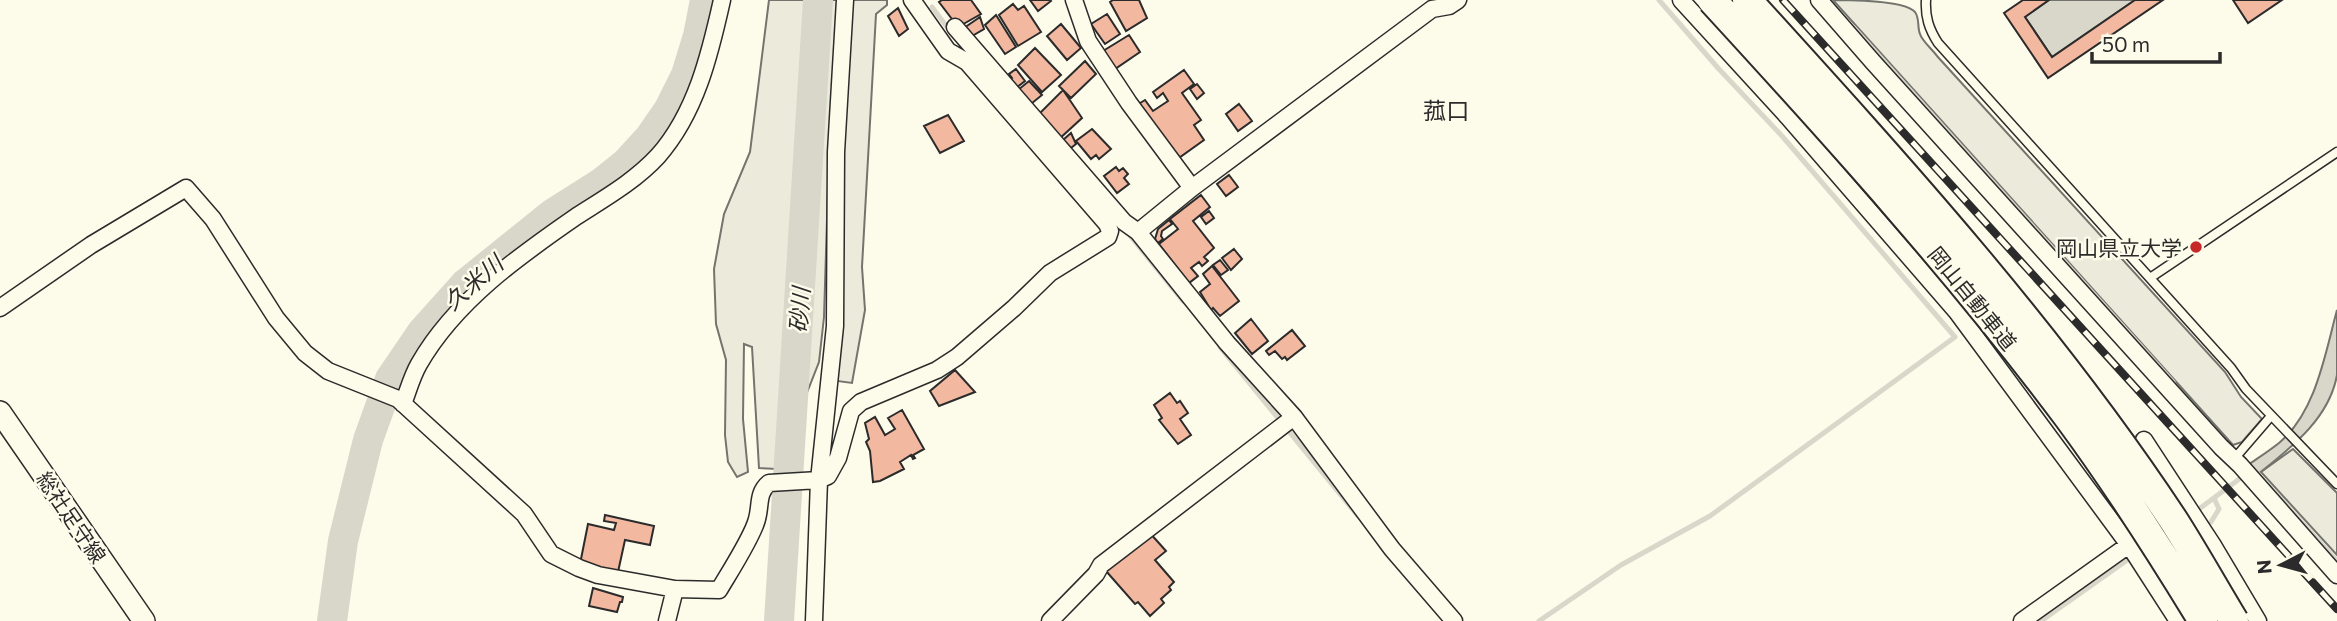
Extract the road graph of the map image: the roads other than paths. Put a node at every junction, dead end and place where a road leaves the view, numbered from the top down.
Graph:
1 (722, 0) edge
2 (845, 0) edge
3 (912, 0) edge
4 (1074, 0) edge
5 (1458, 0) edge
6 (1681, 0) edge
7 (1712, 0) edge
8 (1747, 0) edge
9 (1819, 0) edge
10 (1926, 0) edge
11 (955, 27) dead end
12 (2337, 152) edge
13 (1192, 188) junction
14 (1118, 226) junction
15 (1138, 232) junction
16 (2150, 278) junction
17 (0, 308) edge
18 (401, 401) junction
19 (0, 412) edge
20 (2273, 418) junction
21 (1287, 422) junction
22 (2144, 440) dead end
23 (2238, 457) junction
24 (811, 481) junction
25 (2337, 484) edge
26 (2188, 507) junction
27 (2130, 547) junction
28 (2337, 575) edge
29 (675, 589) junction
30 (144, 621) edge
31 (667, 621) edge
32 (814, 621) edge
33 (1050, 621) edge
34 (1454, 621) edge
35 (2022, 621) edge
36 (2178, 621) edge
37 (2203, 621) edge
38 (2234, 621) edge
39 (2258, 621) edge

1 - 18 street
2 - 24 street
3 - 14 street
4 - 13 street
5 - 13 street
6 - 27 street
7 - 37 highway, 岡山自動車道, bridge
8 - 38 highway, 岡山自動車道, bridge
9 - 23 street
10 - 16 lane
11 - 14 street
12 - 16 lane
13 - 15 street
14 - 15 street
14 - 24 street
15 - 21 street
16 - 20 lane
17 - 18 street
18 - 29 street
19 - 30 main road, 総社足守線
20 - 23 lane
20 - 25 lane
21 - 33 street
21 - 34 street
22 - 26 street
23 - 28 street
24 - 29 street
24 - 32 street
26 - 27 street
26 - 39 street
27 - 35 street
27 - 36 street
29 - 31 street

